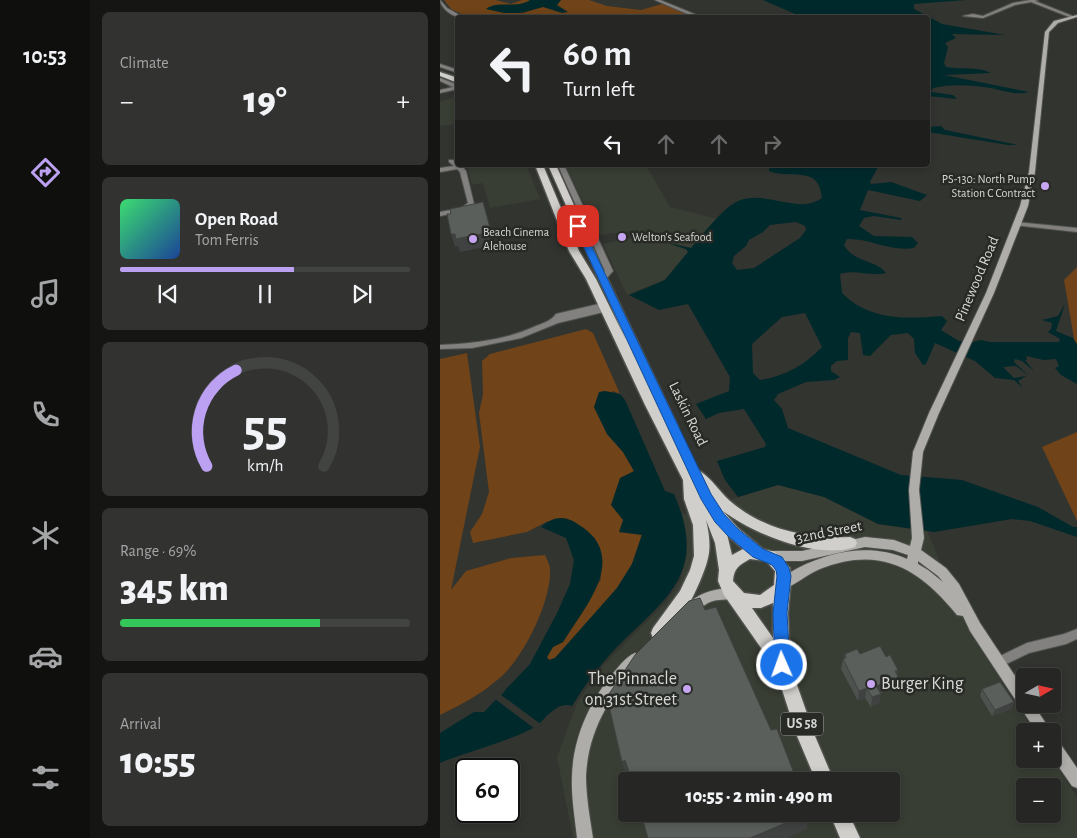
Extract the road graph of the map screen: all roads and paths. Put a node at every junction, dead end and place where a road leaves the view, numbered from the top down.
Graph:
1 (657, 0) edge
2 (1036, 0) edge
3 (440, 1) edge
4 (1031, 1) edge
5 (457, 15) edge
6 (694, 15) edge
7 (983, 17) dead end
8 (1075, 17) edge
9 (440, 65) edge
10 (440, 70) edge
11 (455, 71) edge
12 (440, 74) edge
13 (455, 76) edge
14 (440, 79) edge
15 (455, 80) edge
16 (455, 86) edge
17 (455, 88) edge
18 (440, 92) edge
19 (440, 163) edge
20 (455, 163) edge
21 (455, 163) edge
22 (460, 167) edge
23 (540, 167) edge
24 (553, 167) edge
25 (562, 167) edge
26 (440, 170) edge
27 (440, 214) edge
28 (1016, 224) junction
29 (583, 226) junction
30 (564, 229) junction
31 (1077, 230) edge
32 (604, 307) junction
33 (440, 347) edge
34 (692, 477) junction
35 (850, 543) junction
36 (915, 552) junction
37 (764, 555) junction
38 (911, 566) junction
39 (726, 569) junction
40 (782, 586) junction
41 (734, 595) junction
42 (975, 627) junction
43 (1077, 634) edge
44 (653, 642) junction
45 (998, 663) junction
46 (782, 665) junction
47 (1016, 690) edge
48 (1061, 757) edge
49 (821, 772) edge
50 (1077, 781) edge
51 (843, 822) edge
52 (585, 838) edge
53 (850, 838) edge

1 - 6 street
2 - 4 street
3 - 5 street
4 - 7 street
4 - 8 street
8 - 28 street, Pinewood Road
9 - 11 street
10 - 13 main road
12 - 15 main road
14 - 16 street
17 - 18 street
19 - 20 street
21 - 26 street
22 - 27 street
23 - 30 main road, Laskin Road / US 58
24 - 29 main road, Laskin Road / US 58
25 - 29 street, Laskin Road
28 - 31 street
28 - 36 street, Pinewood Road
29 - 30 main road
29 - 34 main road, Laskin Road / US 58
30 - 32 main road, Laskin Road / US 58
32 - 33 street
32 - 34 main road, Laskin Road / US 58
34 - 35 main road
34 - 37 main road, Laskin Road / US 58
34 - 39 main road, Laskin Road / US 58
34 - 44 main road
35 - 36 street, 32nd Street
35 - 37 street, 32nd Street
36 - 38 street, Pinewood Road
36 - 42 street, 32nd Street
37 - 39 main road
37 - 40 main road, US 58
38 - 40 street, 32nd Street
38 - 42 street, 32nd Street
39 - 41 main road, US 58
40 - 41 main road
40 - 46 main road, US 58
41 - 44 street
41 - 46 main road, US 58
42 - 45 street, 32nd Street
43 - 45 street
44 - 52 street
45 - 47 street, 32nd Street
46 - 49 main road, US 58
48 - 50 street
51 - 53 main road

